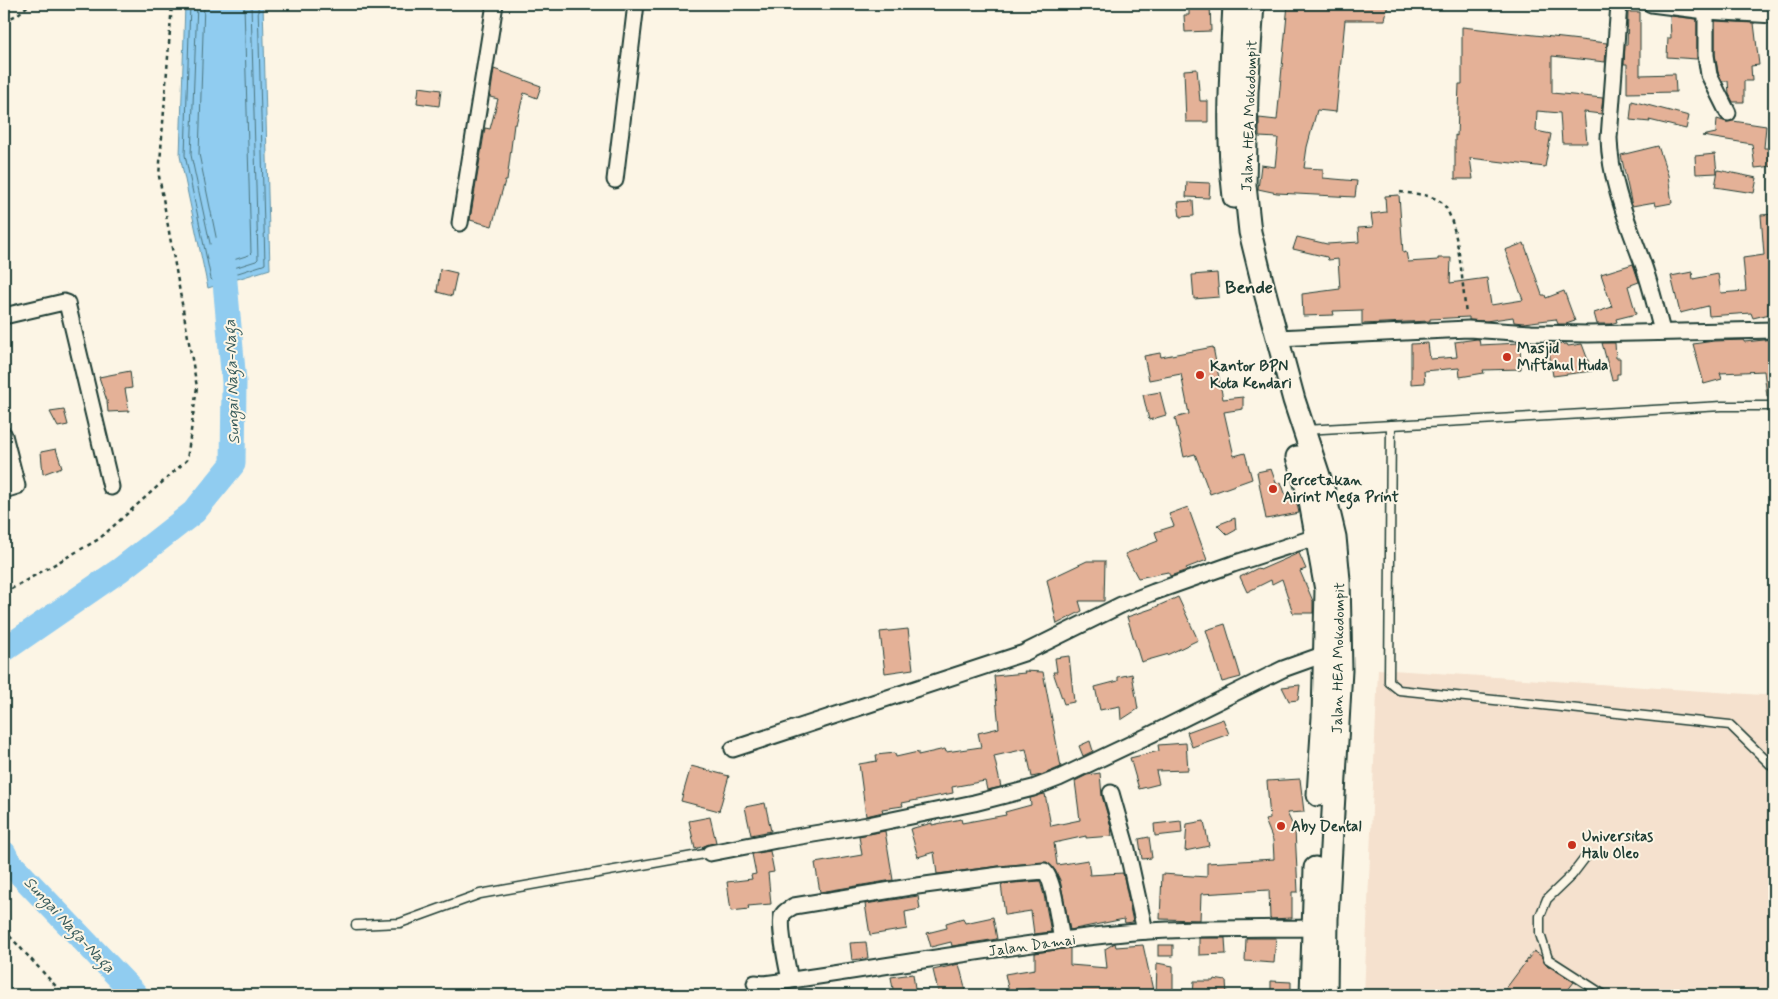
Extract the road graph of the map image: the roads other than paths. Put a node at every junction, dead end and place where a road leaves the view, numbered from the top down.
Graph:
1 (495, 4) edge
2 (636, 4) edge
3 (1234, 4) edge
4 (1253, 4) edge
5 (1619, 4) edge
6 (1651, 4) edge
7 (1706, 11) junction
8 (1774, 16) edge
9 (1728, 113) dead end
10 (1238, 131) junction
11 (615, 180) dead end
12 (460, 223) dead end
13 (4, 316) edge
14 (1774, 330) edge
15 (1662, 331) junction
16 (1278, 338) junction
17 (1774, 406) edge
18 (1391, 425) junction
19 (1303, 430) junction
20 (4, 435) edge
21 (111, 487) dead end
22 (4, 490) edge
23 (1316, 537) junction
24 (1325, 654) junction
25 (1329, 737) junction
26 (733, 749) dead end
27 (1774, 768) edge
28 (1111, 793) dead end
29 (710, 854) joint
30 (1588, 854) dead end
31 (356, 925) dead end
32 (1312, 928) junction
33 (1145, 931) junction
34 (1062, 940) junction
35 (790, 980) junction
36 (755, 983) dead end
37 (1311, 995) edge
38 (1326, 995) edge
39 (1604, 995) edge

1 - 12 street
2 - 11 street
3 - 10 street, Jalan HEA Mokodompit
4 - 10 street, Jalan HEA Mokodompit
5 - 15 street
6 - 7 street
7 - 8 street
7 - 9 street
10 - 16 street, Jalan HEA Mokodompit
10 - 23 street, Jalan HEA Mokodompit
13 - 21 street
14 - 15 street
15 - 16 street
16 - 19 street, Jalan HEA Mokodompit
17 - 18 lane
18 - 19 lane
18 - 27 lane
19 - 25 street, Jalan HEA Mokodompit
20 - 22 street
23 - 24 street, Jalan HEA Mokodompit
23 - 26 street
24 - 25 street, Jalan HEA Mokodompit
24 - 29 street
25 - 32 street, Jalan HEA Mokodompit
25 - 38 street, Jalan HEA Mokodompit
28 - 33 street
29 - 31 lane
30 - 39 lane
32 - 33 street, Jalan Damai
32 - 37 street, Jalan HEA Mokodompit
33 - 34 street, Jalan Damai
34 - 35 street, Jalan Damai
34 - 35 street
35 - 36 street, Jalan Damai

